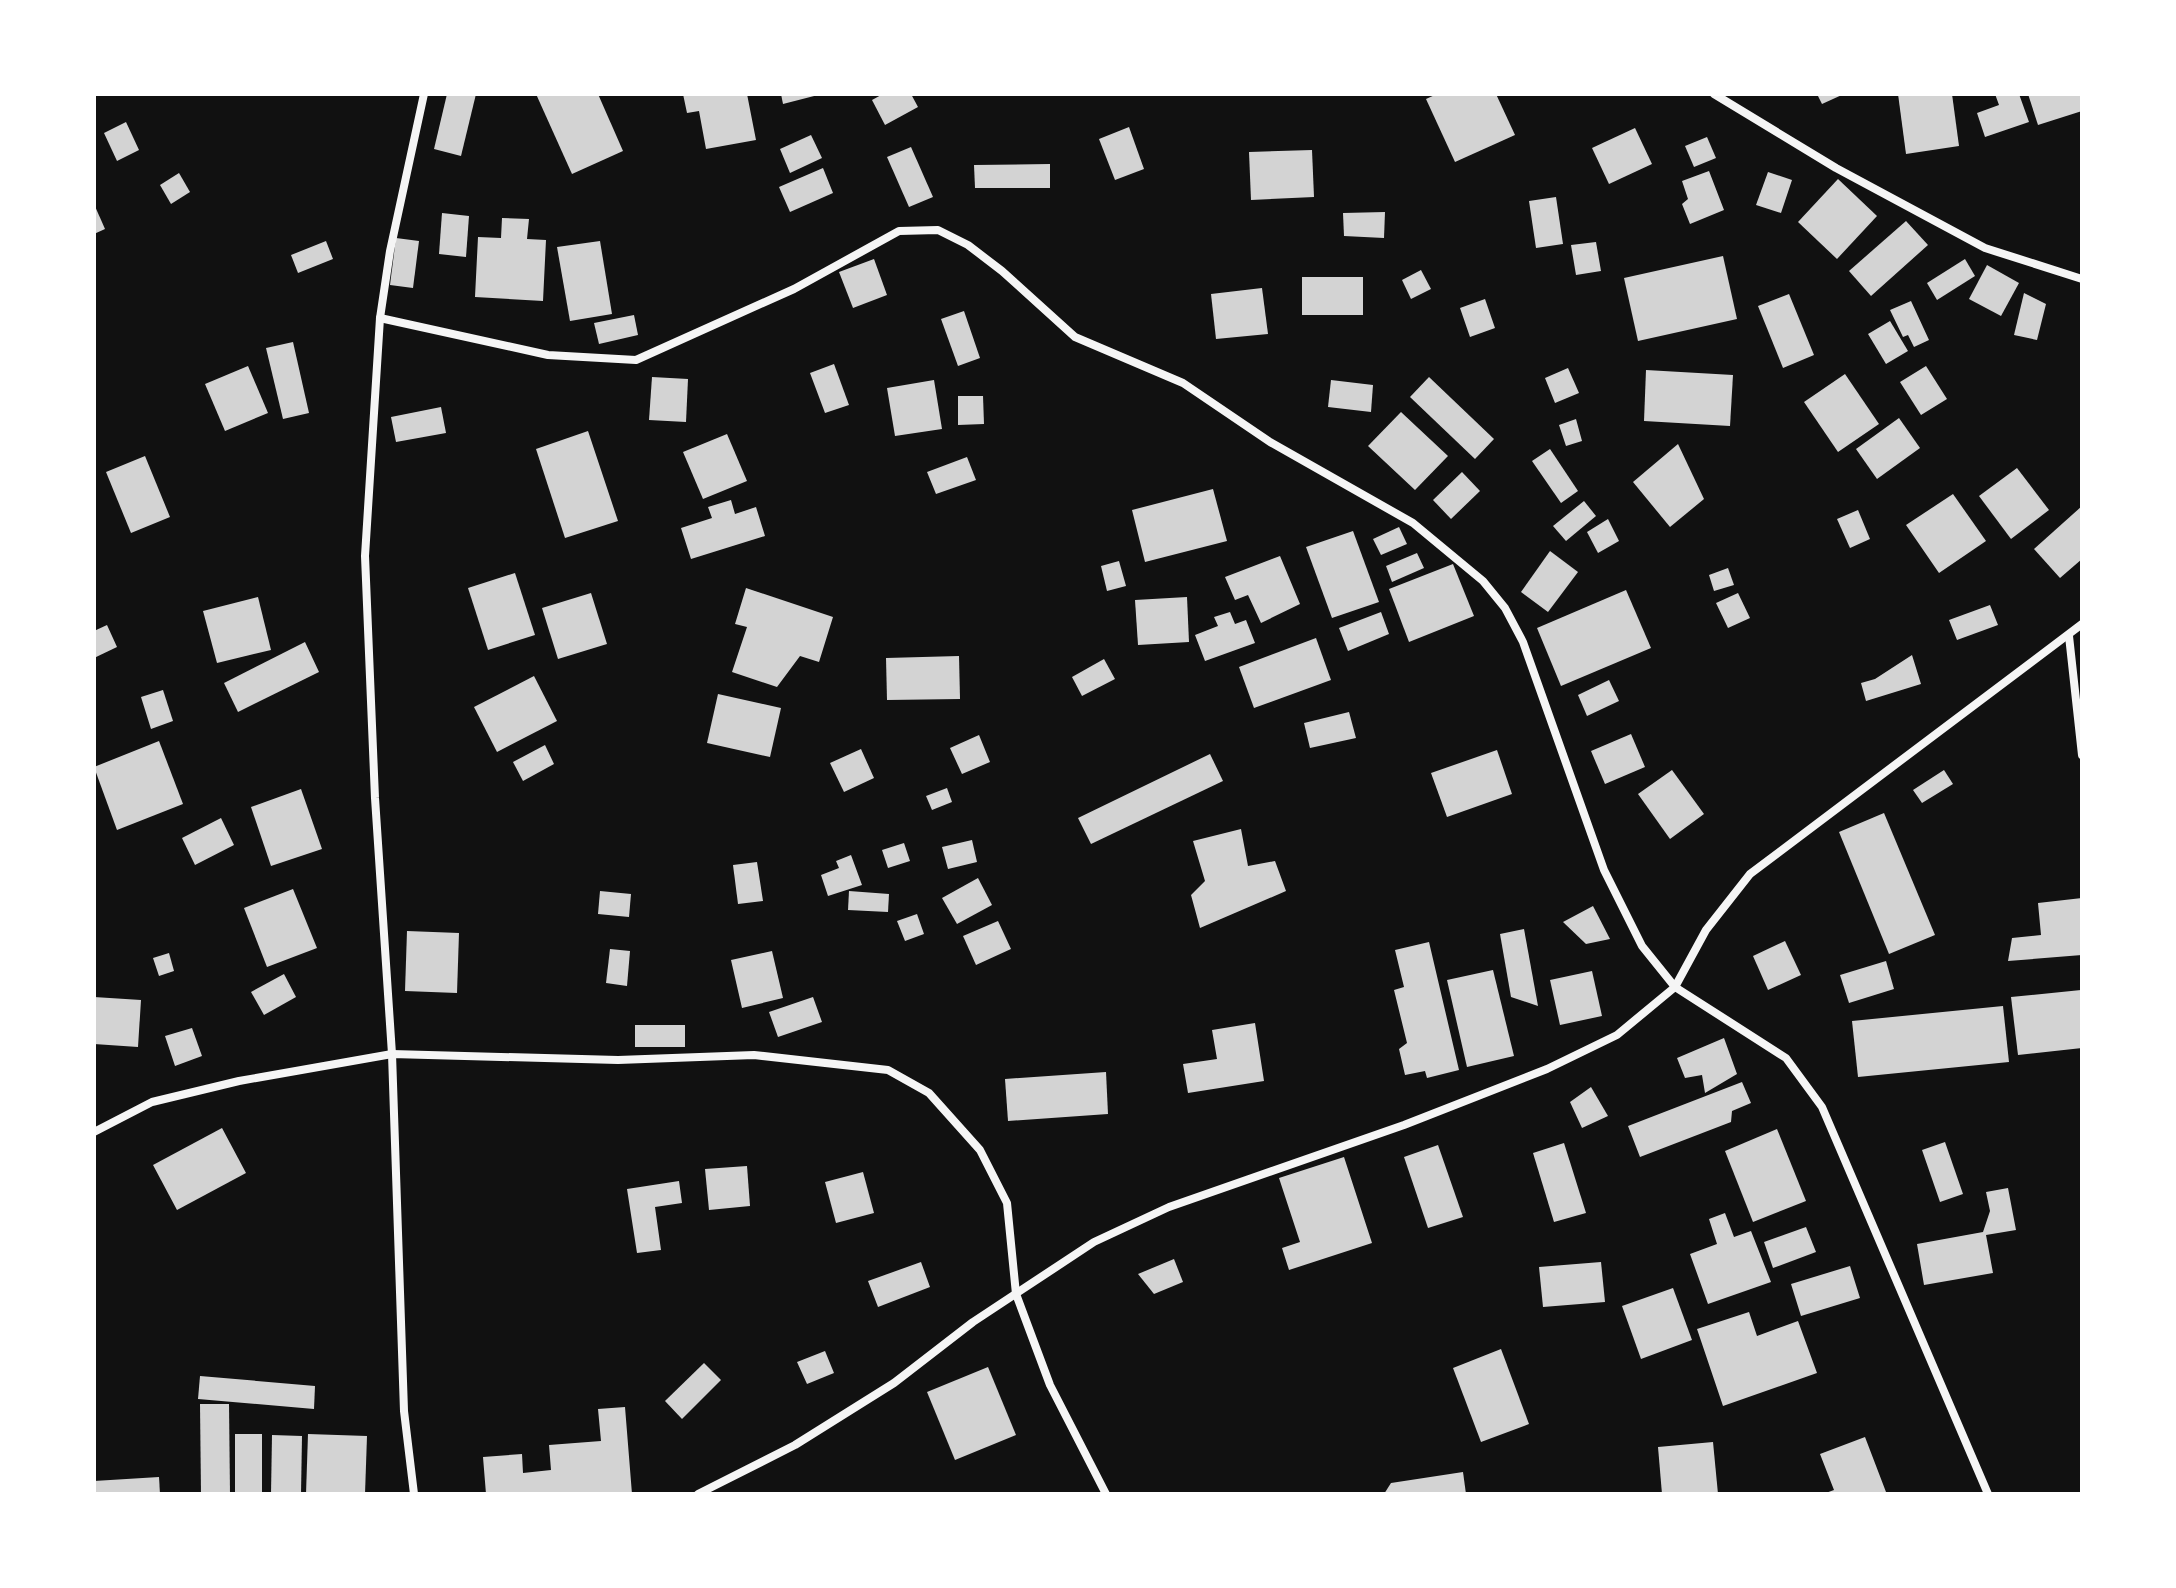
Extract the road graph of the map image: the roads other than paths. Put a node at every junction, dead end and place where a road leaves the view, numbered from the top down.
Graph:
1 (424, 94) edge
2 (1714, 94) edge
3 (2082, 279) edge
4 (380, 318) junction
5 (2082, 624) edge
6 (2069, 636) junction
7 (2082, 755) edge
8 (1675, 987) junction
9 (392, 1054) junction
10 (94, 1132) edge
11 (1016, 1294) junction
12 (414, 1494) edge
13 (698, 1494) edge
14 (1106, 1494) edge
15 (1988, 1494) edge

1 - 4 street
2 - 3 street
4 - 8 street
4 - 9 street
5 - 6 street
6 - 7 street
6 - 8 street
8 - 11 street
8 - 15 street
9 - 10 street
9 - 11 street
9 - 12 street
11 - 13 street
11 - 14 street

